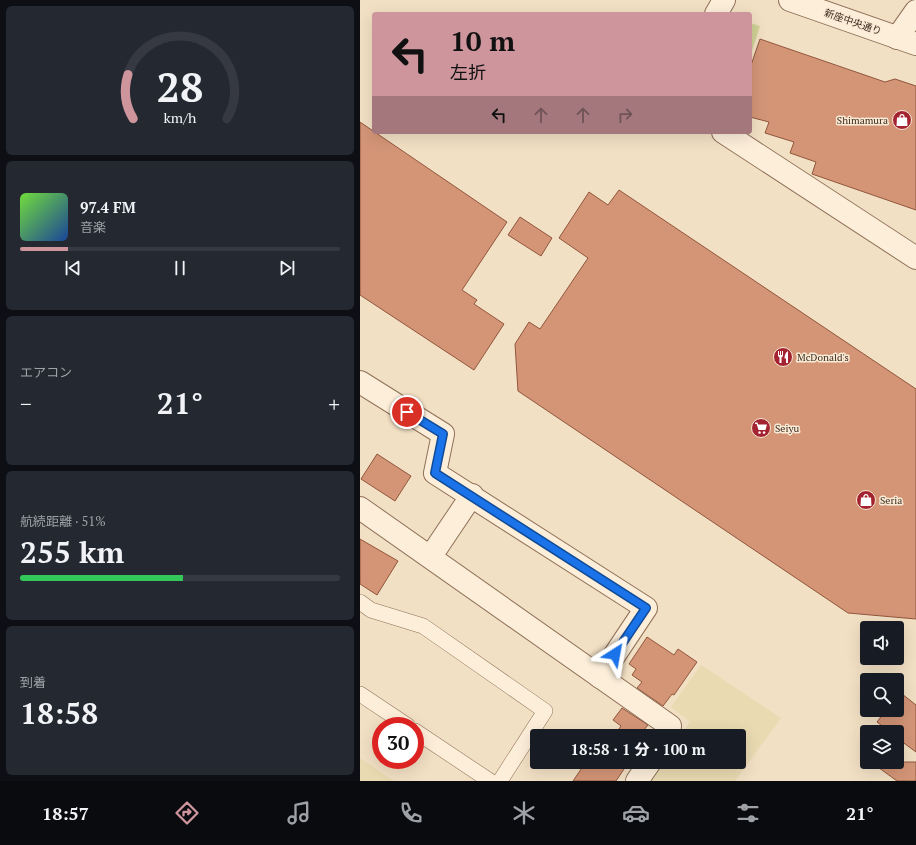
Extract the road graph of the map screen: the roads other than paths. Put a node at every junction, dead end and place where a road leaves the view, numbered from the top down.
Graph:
1 (724, 0) edge
2 (790, 0) edge
3 (916, 11) edge
4 (717, 12) edge
5 (907, 41) edge
6 (725, 134) edge
7 (916, 258) edge
8 (360, 382) edge
9 (472, 495) junction
10 (360, 508) edge
11 (431, 556) junction
12 (360, 602) edge
13 (600, 677) junction
14 (360, 694) edge
15 (394, 717) edge
16 (670, 729) edge
17 (424, 737) edge
18 (645, 769) edge
19 (490, 781) edge
20 (500, 781) edge
21 (637, 781) edge

1 - 4 street
2 - 5 street, 新座中央通り
3 - 5 street
6 - 7 street
8 - 9 street
9 - 11 street
9 - 13 street
10 - 11 street
11 - 13 street
12 - 20 lane
13 - 16 street
14 - 15 lane
17 - 19 lane
18 - 21 street

